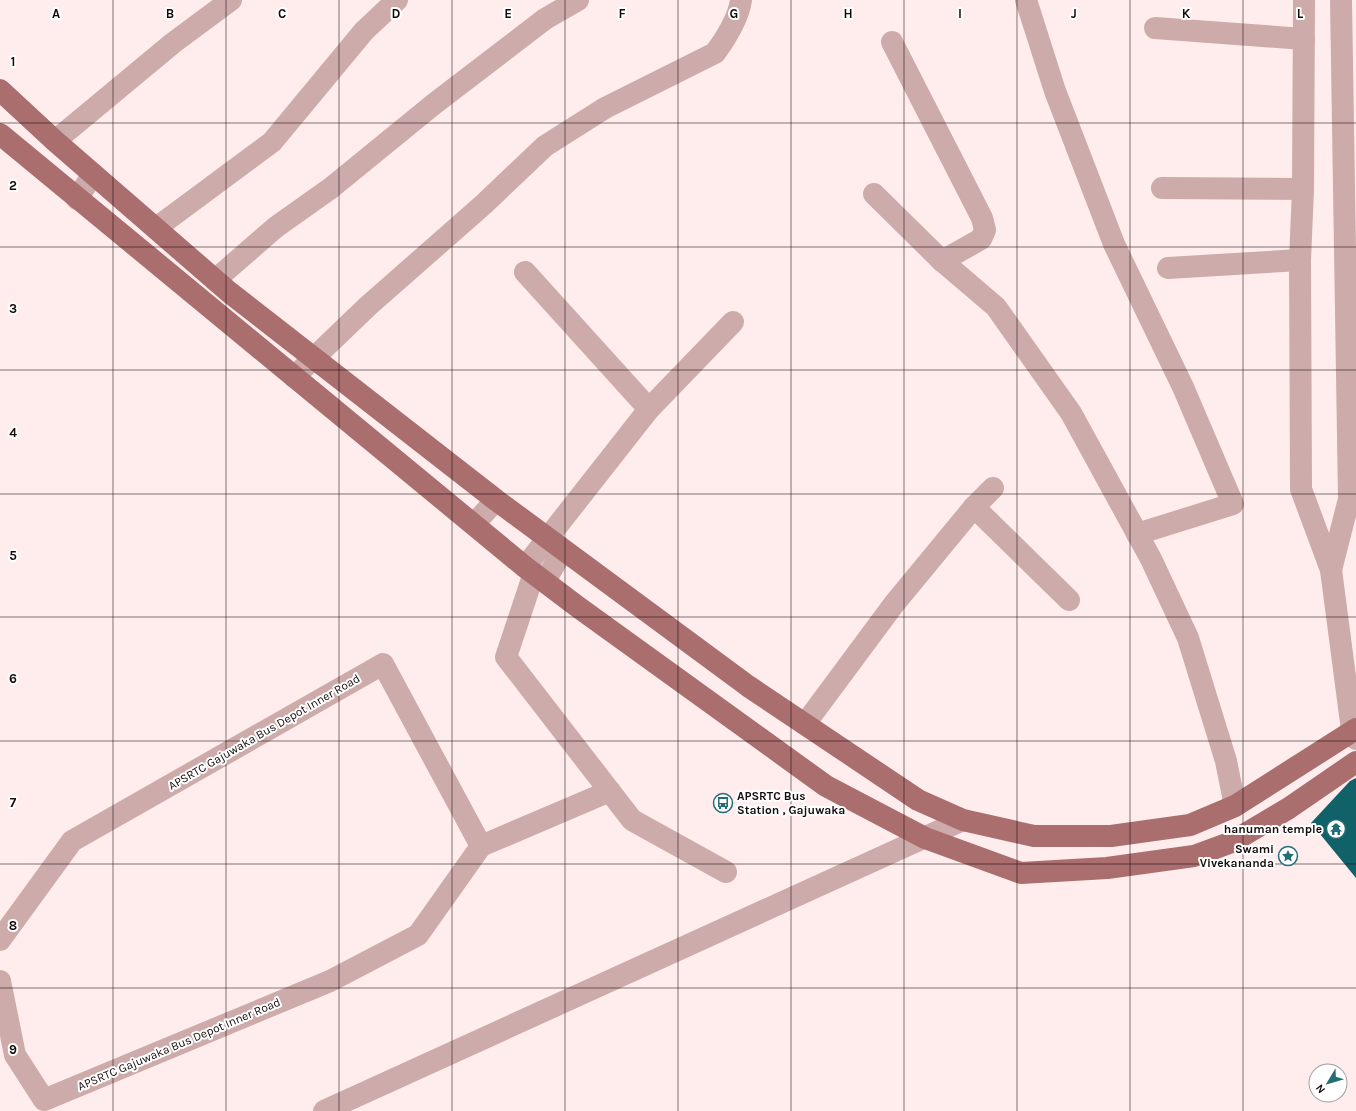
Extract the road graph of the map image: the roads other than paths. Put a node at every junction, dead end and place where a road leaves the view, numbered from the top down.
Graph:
1 (231, 0) edge
2 (397, 0) edge
3 (578, 0) edge
4 (741, 0) edge
5 (1026, 0) edge
6 (1304, 0) edge
7 (1341, 0) edge
8 (1155, 28) dead end
9 (1304, 39) junction
10 (892, 42) dead end
11 (0, 90) edge
12 (0, 134) edge
13 (55, 141) junction
14 (93, 174) junction
15 (1162, 188) dead end
16 (1303, 189) junction
17 (874, 194) dead end
18 (77, 199) junction
19 (156, 228) junction
20 (1300, 260) junction
21 (942, 261) junction
22 (1168, 268) dead end
23 (526, 272) dead end
24 (215, 280) junction
25 (733, 322) dead end
26 (315, 359) junction
27 (294, 377) junction
28 (649, 409) junction
29 (993, 488) dead end
30 (496, 500) junction
31 (974, 508) junction
32 (474, 524) junction
33 (1137, 534) junction
34 (555, 544) junction
35 (1331, 570) junction
36 (534, 574) junction
37 (1069, 600) dead end
38 (805, 724) junction
39 (1355, 733) edge
40 (1356, 762) edge
41 (610, 791) junction
42 (1236, 806) junction
43 (963, 820) junction
44 (925, 838) junction
45 (481, 846) junction
46 (726, 872) dead end
47 (0, 940) edge
48 (0, 981) edge
49 (324, 1111) edge

1 - 13 street
2 - 19 street
3 - 24 street
4 - 26 street
5 - 33 street
6 - 9 street
7 - 35 street
8 - 9 street
9 - 16 street
10 - 21 street
11 - 13 main road
12 - 18 main road
13 - 14 main road
14 - 18 street
14 - 19 main road
15 - 16 street
16 - 20 street
17 - 21 street
18 - 27 main road
19 - 24 main road
20 - 22 street
20 - 35 street
21 - 33 street
23 - 28 street
24 - 26 main road
25 - 28 street
26 - 27 street
26 - 30 main road
27 - 32 main road
28 - 34 street
29 - 31 street
30 - 32 street
30 - 34 main road
31 - 37 street
31 - 38 street
32 - 36 main road
33 - 42 street
34 - 36 street
34 - 38 main road
35 - 39 street
36 - 41 street
36 - 44 main road
38 - 43 main road
39 - 42 main road
40 - 44 main road
41 - 45 street
41 - 46 street
42 - 43 main road
43 - 44 street
44 - 49 street
45 - 47 street, APSRTC Gajuwaka Bus Depot Inner Road
45 - 48 street, APSRTC Gajuwaka Bus Depot Inner Road

